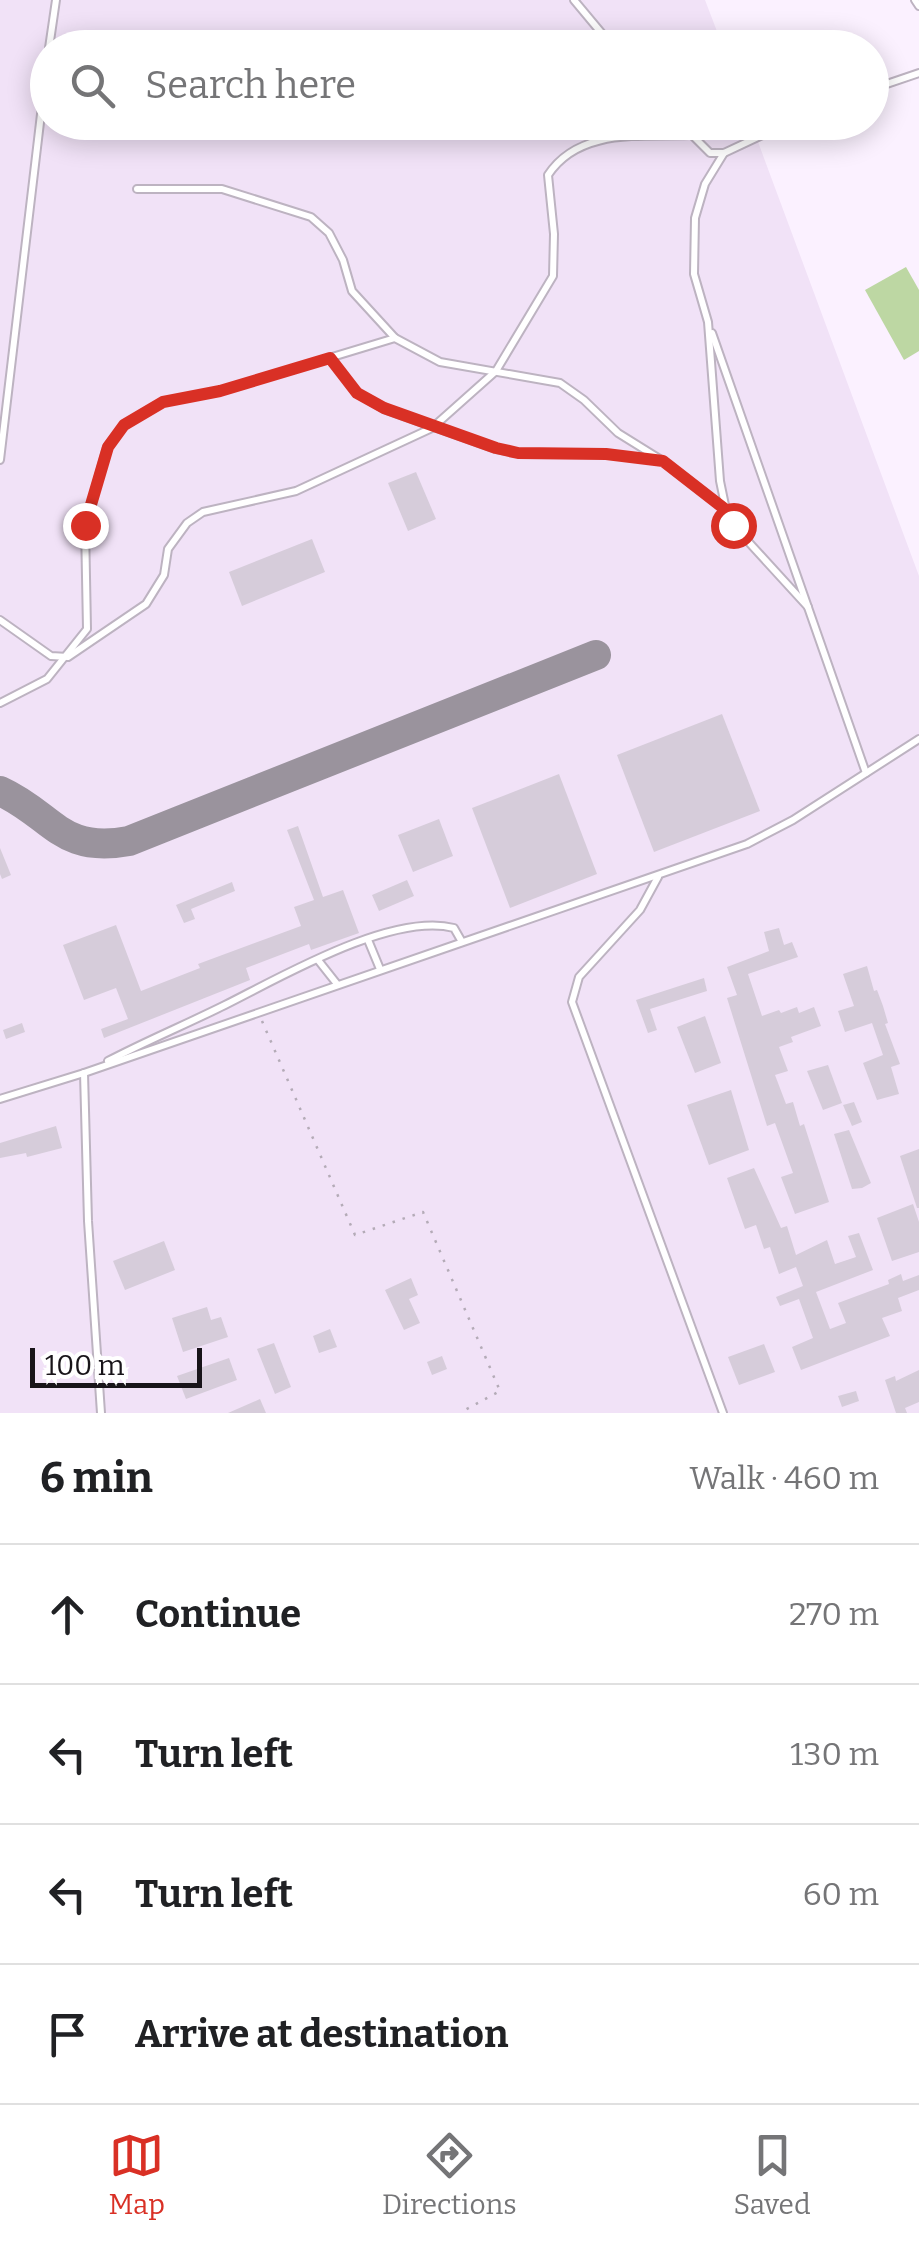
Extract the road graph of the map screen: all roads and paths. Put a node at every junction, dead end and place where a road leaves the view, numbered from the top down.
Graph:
1 (56, 0) edge
2 (574, 0) edge
3 (51, 30) edge
4 (599, 30) edge
5 (919, 73) edge
6 (889, 83) edge
7 (38, 140) edge
8 (602, 140) edge
9 (695, 140) edge
10 (752, 140) edge
11 (724, 153) junction
12 (137, 189) dead end
13 (708, 322) junction
14 (396, 338) junction
15 (330, 358) junction
16 (496, 371) junction
17 (432, 428) junction
18 (0, 460) edge
19 (663, 461) junction
20 (726, 510) junction
21 (808, 607) junction
22 (0, 620) edge
23 (68, 656) junction
24 (0, 702) edge
25 (919, 739) edge
26 (866, 773) junction
27 (658, 876) junction
28 (368, 940) junction
29 (462, 942) junction
30 (318, 960) junction
31 (380, 969) junction
32 (337, 984) junction
33 (258, 1011) junction
34 (84, 1073) junction
35 (0, 1099) edge
36 (101, 1413) edge
37 (466, 1413) edge
38 (723, 1413) edge

1 - 3 lane
2 - 4 lane
5 - 6 lane
7 - 18 lane
8 - 16 lane
9 - 11 lane
10 - 11 lane
11 - 13 lane
12 - 14 lane
13 - 20 lane
13 - 21 lane
14 - 15 lane
14 - 16 lane
15 - 17 lane
15 - 23 lane
16 - 17 lane
16 - 19 lane
17 - 19 lane
17 - 23 lane
19 - 20 lane
20 - 21 lane
21 - 26 lane
22 - 23 lane
23 - 24 lane
25 - 26 lane
26 - 27 lane
27 - 29 lane
27 - 38 lane
28 - 29 lane
28 - 30 lane
28 - 31 lane
29 - 31 lane
30 - 32 lane
30 - 34 lane
31 - 32 lane
32 - 33 lane
33 - 34 lane
33 - 37 path
34 - 35 lane
34 - 36 lane

